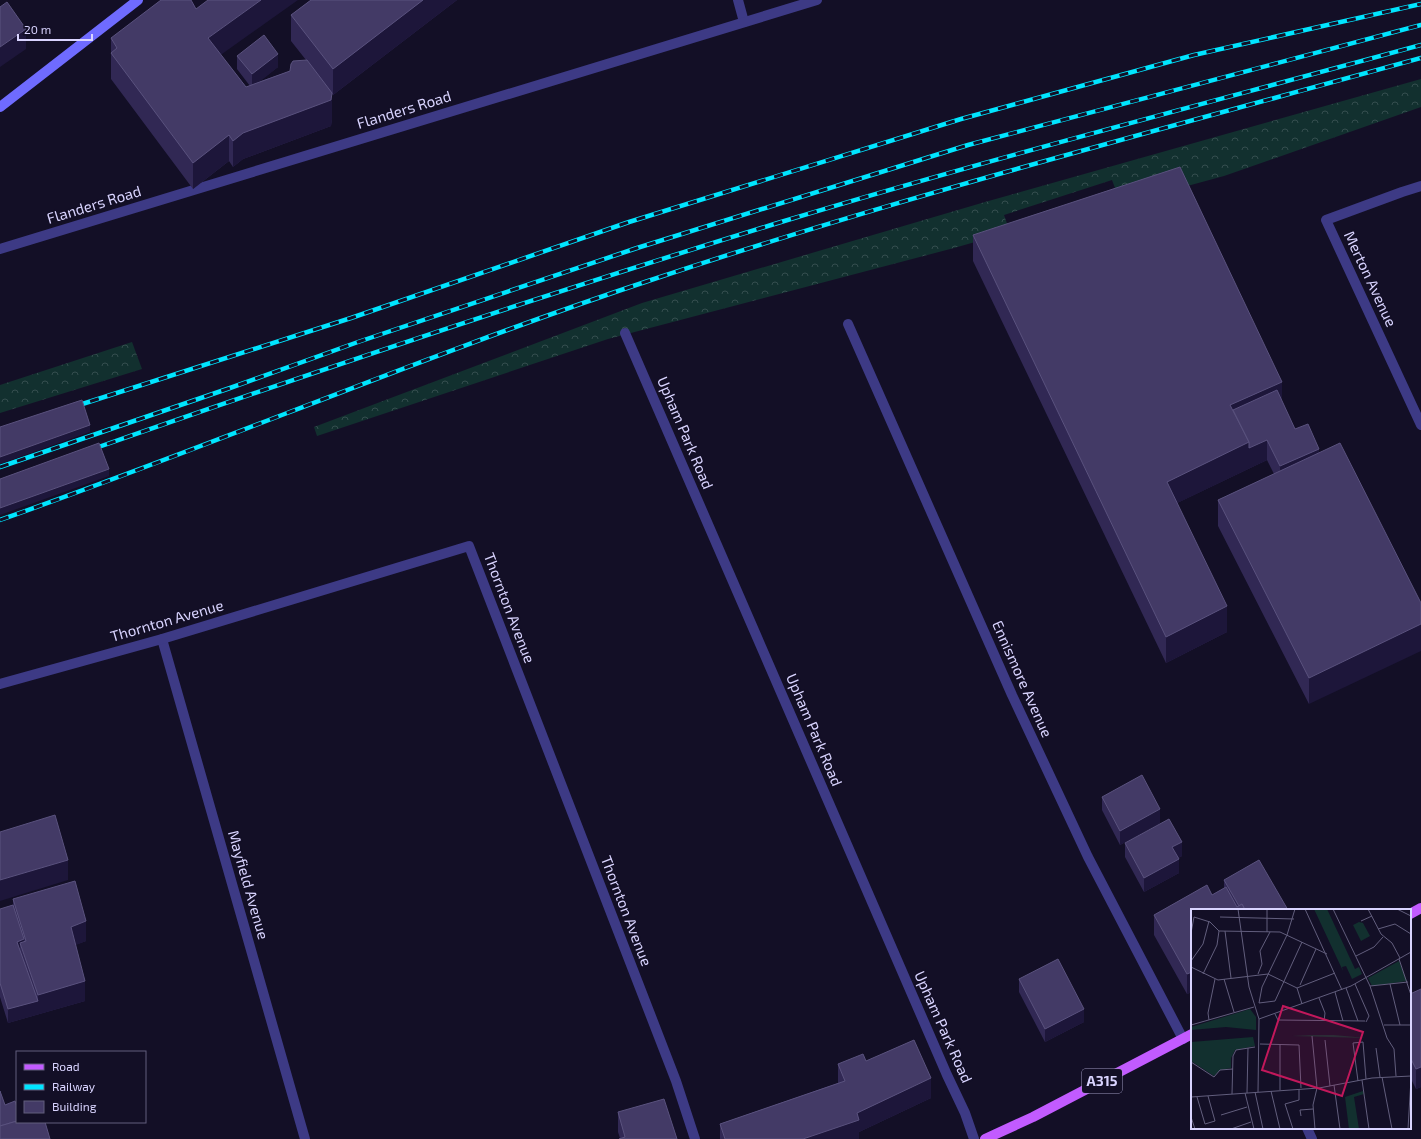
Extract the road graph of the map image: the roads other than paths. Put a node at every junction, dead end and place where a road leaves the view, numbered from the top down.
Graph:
1 (138, 0) edge
2 (738, 0) edge
3 (817, 0) edge
4 (744, 22) junction
5 (0, 107) edge
6 (1421, 186) edge
7 (0, 249) edge
8 (848, 324) dead end
9 (625, 333) dead end
10 (1421, 425) edge
11 (162, 639) junction
12 (0, 684) edge
13 (1421, 908) edge
14 (1411, 913) edge
15 (1188, 1036) edge
16 (1307, 1129) edge
17 (305, 1139) edge
18 (695, 1139) edge
19 (974, 1139) edge
20 (985, 1139) edge
21 (1312, 1139) edge

1 - 5 main road
2 - 4 street
3 - 4 street, Flanders Road
4 - 7 street, Flanders Road
6 - 10 street, Merton Avenue
8 - 15 street, Ennismore Avenue
9 - 19 street, Upham Park Road
11 - 12 street, Thornton Avenue
11 - 17 street, Mayfield Avenue
11 - 18 street, Thornton Avenue
13 - 14 main road
15 - 20 main road, A315
16 - 21 street

